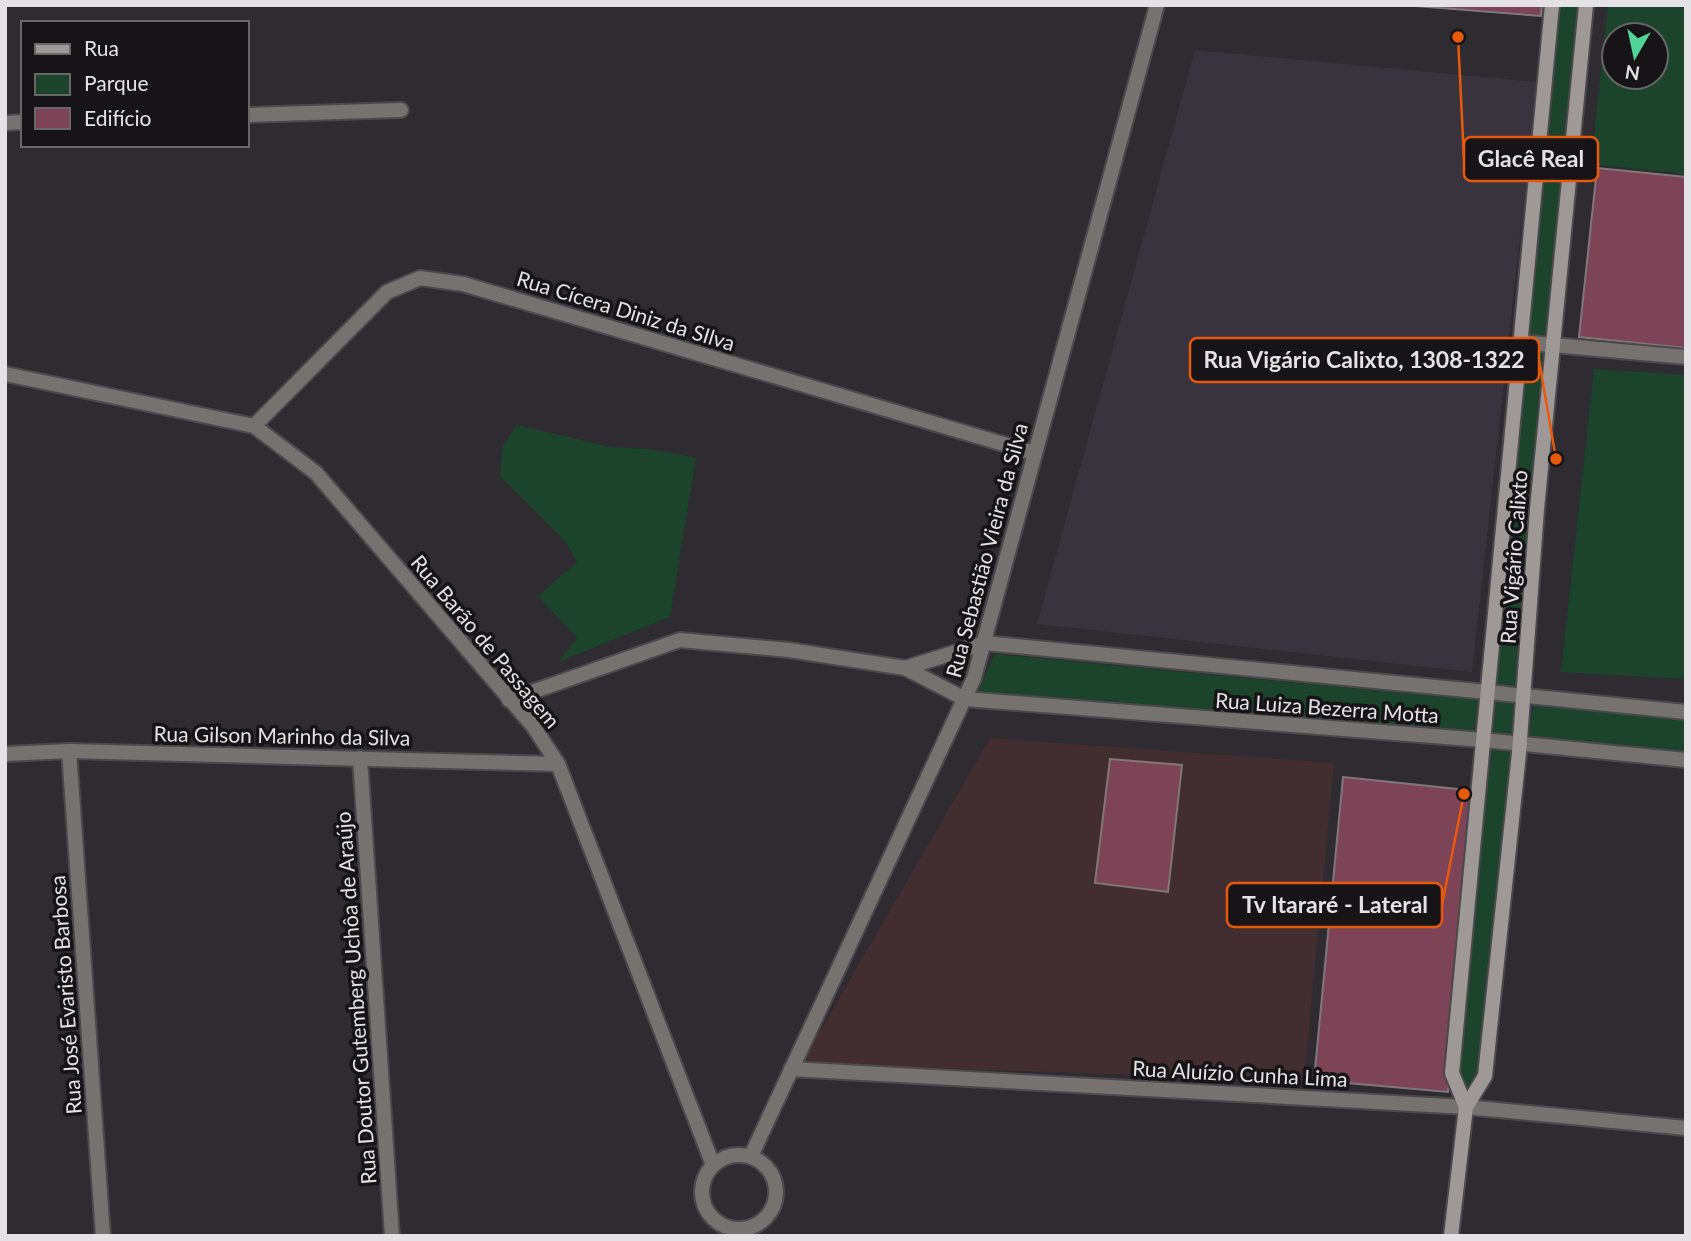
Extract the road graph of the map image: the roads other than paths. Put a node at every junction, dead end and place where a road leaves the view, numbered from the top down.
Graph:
1 (1157, 5) edge
2 (1552, 5) edge
3 (1586, 5) edge
4 (401, 110) dead end
5 (248, 115) edge
6 (1520, 342) junction
7 (1553, 344) junction
8 (1686, 357) edge
9 (5, 374) edge
10 (254, 426) junction
11 (1034, 453) junction
12 (985, 643) junction
13 (905, 668) junction
14 (1487, 692) junction
15 (1524, 696) junction
16 (509, 699) junction
17 (965, 699) junction
18 (1686, 712) edge
19 (1483, 740) junction
20 (1520, 744) junction
21 (69, 751) junction
22 (5, 754) edge
23 (360, 758) junction
24 (1686, 760) edge
25 (558, 764) junction
26 (791, 1069) junction
27 (1466, 1107) junction
28 (1686, 1128) edge
29 (751, 1156) junction
30 (713, 1165) junction
31 (738, 1233) edge
32 (103, 1236) edge
33 (392, 1236) edge
34 (1451, 1236) edge

1 - 11 street, Rua Sebastião Vieira da Silva
2 - 6 main road, Rua Vigário Calixto
3 - 7 main road, Rua Vigário Calixto
4 - 5 street
6 - 7 street
6 - 14 main road, Rua Vigário Calixto
7 - 8 street
7 - 15 main road, Rua Vigário Calixto
9 - 10 street, Rua Barão de Passagem
10 - 11 street, Rua Cícera Diniz da SIlva
10 - 16 street, Rua Barão de Passagem
11 - 12 street, Rua Sebastião Vieira da Silva
12 - 13 street
12 - 14 street, Rua Luiza Bezerra Motta
12 - 17 street, Rua Sebastião Vieira da Silva
13 - 16 street
13 - 17 street
14 - 15 street, Rua Luiza Bezerra Motta
14 - 19 main road, Rua Vigário Calixto
15 - 18 street, Rua Luiza Bezerra Motta
15 - 20 main road, Rua Vigário Calixto
16 - 25 street, Rua Barão de Passagem
17 - 19 street, Rua Luiza Bezerra Motta
17 - 26 street, Rua Sebastião Vieira da Silva
19 - 20 street, Rua Luiza Bezerra Motta
19 - 27 main road, Rua Vigário Calixto
20 - 24 street, Rua Luiza Bezerra Motta
20 - 27 main road, Rua Vigário Calixto
21 - 22 street, Rua Gilson Marinho da Silva
21 - 23 street, Rua Gilson Marinho da Silva
21 - 32 street, Rua José Evaristo Barbosa
23 - 25 street, Rua Gilson Marinho da Silva
23 - 33 street, Rua Doutor Gutemberg Uchôa de Araújo
25 - 30 street, Rua Barão de Passagem
26 - 27 street, Rua Aluízio Cunha Lima
26 - 29 street, Rua Sebastião Vieira da Silva
27 - 28 street, Rua Aluízio Cunha Lima
27 - 34 main road, Rua Vigário Calixto
29 - 30 street
29 - 31 street
30 - 31 street

